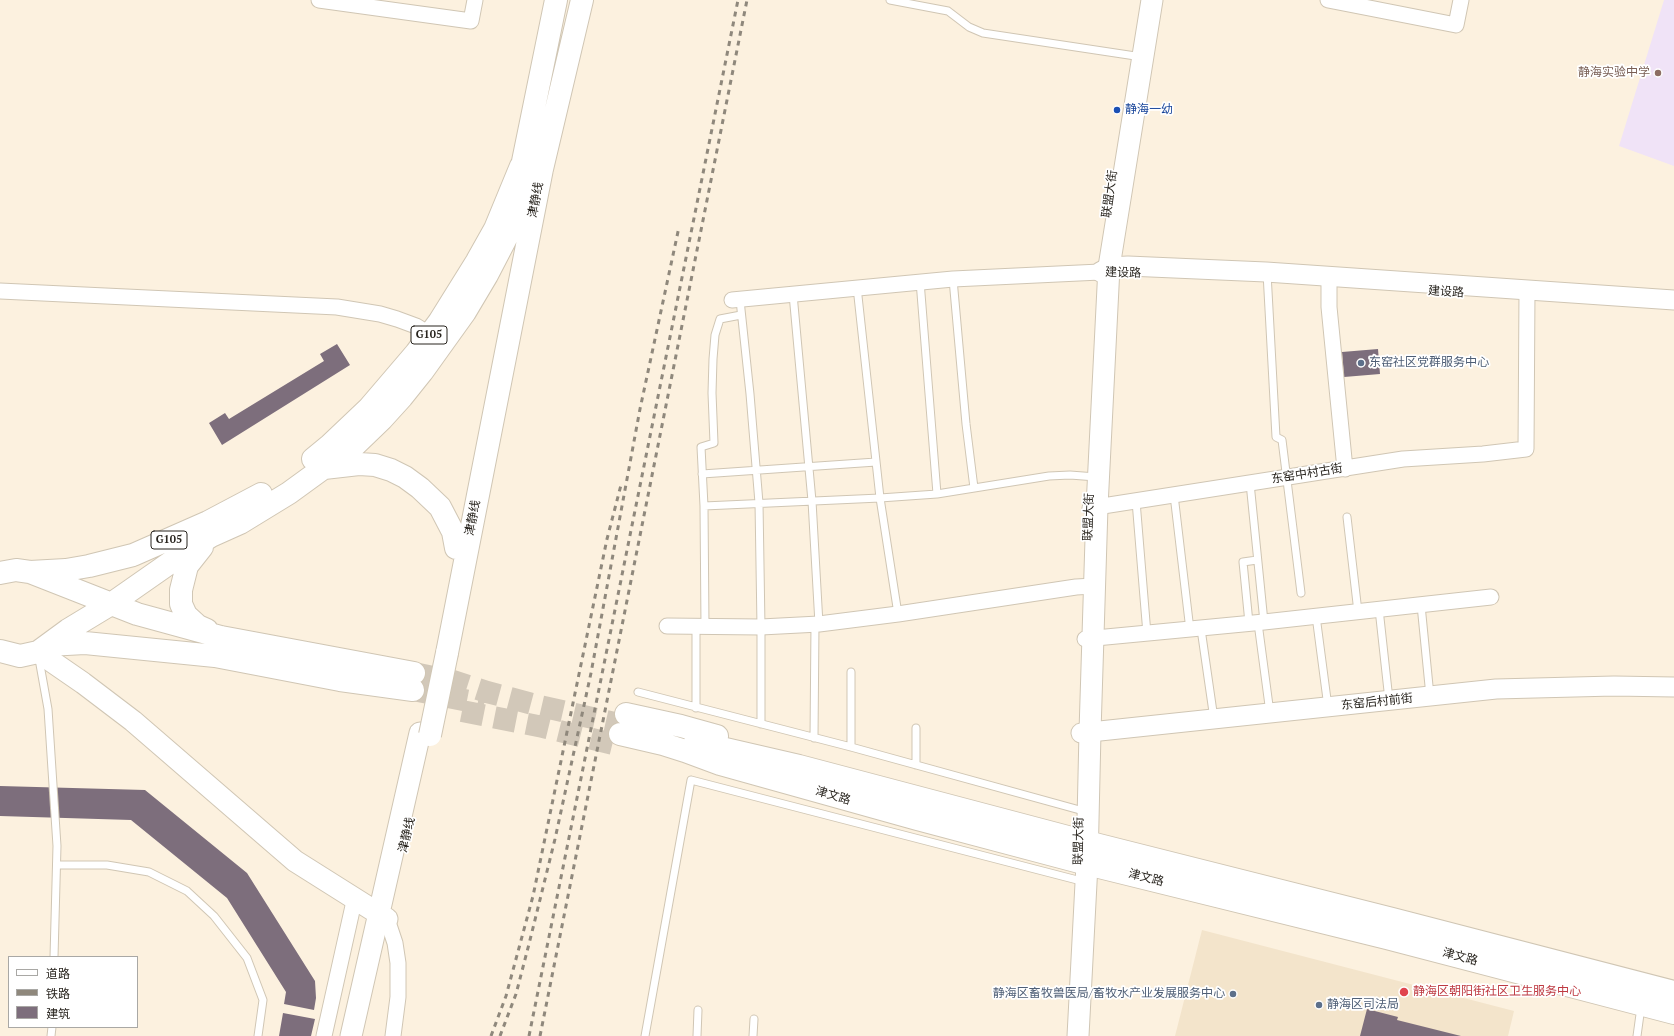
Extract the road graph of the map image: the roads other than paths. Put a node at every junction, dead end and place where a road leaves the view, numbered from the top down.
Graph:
1 (319, 0) edge
2 (475, 0) edge
3 (556, 0) edge
4 (582, 0) edge
5 (890, 0) edge
6 (1138, 0) edge
7 (1152, 0) edge
8 (1328, 0) edge
9 (1461, 0) edge
10 (1136, 56) junction
11 (520, 166) junction
12 (542, 169) junction
13 (513, 225) junction
14 (1106, 271) junction
15 (1267, 276) junction
16 (953, 278) junction
17 (1329, 280) junction
18 (920, 281) junction
19 (857, 287) junction
20 (0, 291) edge
21 (793, 294) junction
22 (1527, 294) junction
23 (1674, 300) edge
24 (738, 305) junction
25 (1674, 307) edge
26 (436, 338) junction
27 (876, 462) junction
28 (809, 467) junction
29 (324, 468) junction
30 (1345, 468) junction
31 (756, 470) junction
32 (295, 474) junction
33 (702, 474) junction
34 (1095, 476) junction
35 (1288, 478) junction
36 (1250, 484) junction
37 (974, 488) junction
38 (937, 494) junction
39 (1174, 495) junction
40 (880, 498) junction
41 (812, 501) junction
42 (1136, 501) junction
43 (759, 503) junction
44 (704, 506) junction
45 (1093, 508) junction
46 (1347, 516) dead end
47 (211, 536) junction
48 (456, 548) junction
49 (1257, 560) junction
50 (30, 572) junction
51 (0, 573) edge
52 (1091, 586) junction
53 (1301, 593) dead end
54 (1490, 597) dead end
55 (111, 604) junction
56 (1421, 605) junction
57 (1380, 609) junction
58 (1358, 612) junction
59 (898, 614) junction
60 (1316, 616) junction
61 (1257, 623) junction
62 (817, 624) junction
63 (667, 626) dead end
64 (700, 627) junction
65 (761, 627) junction
66 (1195, 629) junction
67 (1148, 634) junction
68 (221, 637) junction
69 (1089, 639) junction
70 (43, 649) junction
71 (0, 650) edge
72 (441, 652) junction
73 (851, 672) dead end
74 (1674, 686) edge
75 (638, 692) dead end
76 (1430, 696) junction
77 (1389, 701) junction
78 (1328, 707) junction
79 (696, 708) junction
80 (1270, 713) junction
81 (1214, 719) junction
82 (761, 724) junction
83 (916, 728) dead end
84 (1086, 732) junction
85 (425, 734) joint
86 (814, 738) junction
87 (851, 747) junction
88 (916, 765) junction
89 (1084, 811) junction
90 (1083, 841) junction
91 (57, 865) junction
92 (1082, 872) junction
93 (355, 897) junction
94 (383, 915) junction
95 (54, 956) edge
96 (1674, 992) edge
97 (1643, 994) junction
98 (698, 1010) dead end
99 (1674, 1013) edge
100 (754, 1019) dead end
101 (258, 1036) edge
102 (324, 1036) edge
103 (351, 1036) edge
104 (363, 1036) edge
105 (394, 1036) edge
106 (644, 1036) edge
107 (697, 1036) edge
108 (753, 1036) edge
109 (1071, 1036) edge
110 (1078, 1036) edge
111 (1637, 1036) edge

1 - 2 street
3 - 11 main road, 津静线 / G105
4 - 12 main road, 津静线
5 - 10 lane
6 - 10 main road
7 - 10 main road
8 - 9 street
10 - 14 main road, 联盟大街
11 - 13 main road, 津静线
11 - 26 main road, G105
12 - 13 main road
12 - 72 main road, 津静线
13 - 26 main road
13 - 48 main road, 津静线
14 - 15 street, 建设路
14 - 16 street
14 - 34 main road, 联盟大街
15 - 17 street, 建设路
15 - 35 lane
16 - 18 street
16 - 37 lane
17 - 22 street, 建设路
17 - 30 street
18 - 19 street
18 - 38 lane
19 - 21 street
19 - 27 lane
20 - 26 street
21 - 24 street
21 - 28 lane
22 - 23 street, 建设路
22 - 25 street, 建设路
22 - 30 street, 东窑中村古街
24 - 31 lane
24 - 33 lane
26 - 29 main road
26 - 32 main road, G105
27 - 28 lane
27 - 40 lane
28 - 31 lane
28 - 41 lane
29 - 32 main road
29 - 47 main road
29 - 48 main road
30 - 35 street, 东窑中村古街
31 - 33 lane
31 - 43 lane
32 - 50 main road, G105
33 - 44 lane
34 - 37 lane
34 - 45 main road, 联盟大街
35 - 36 street, 东窑中村古街
35 - 53 lane
36 - 39 street, 东窑中村古街
36 - 49 lane
37 - 38 lane
38 - 40 lane
39 - 42 street, 东窑中村古街
39 - 66 lane
40 - 41 lane
40 - 59 lane
41 - 43 lane
41 - 62 lane
42 - 45 street, 东窑中村古街
42 - 67 lane
43 - 44 lane
43 - 65 lane
44 - 64 lane
45 - 52 main road, 联盟大街
46 - 58 lane
47 - 55 main road
47 - 68 main road
48 - 72 main road, 津静线
49 - 61 lane
49 - 61 lane
50 - 51 main road
50 - 55 main road
52 - 59 street
52 - 69 main road, 联盟大街
54 - 56 street
55 - 68 main road
55 - 70 main road
56 - 57 street
56 - 76 lane
57 - 58 street
57 - 77 lane
58 - 60 street
59 - 62 street
60 - 61 street
60 - 78 lane
61 - 66 street
61 - 80 lane
62 - 65 street
62 - 86 lane
63 - 64 street
64 - 65 street
64 - 79 lane
65 - 82 lane
66 - 67 street
66 - 81 lane
67 - 69 street
68 - 70 main road
69 - 84 main road, 联盟大街
70 - 71 main road
70 - 91 lane
70 - 93 main road
72 - 85 main road, 津静线
73 - 87 lane
74 - 76 street, 东窑后村前街
75 - 79 lane
76 - 77 street, 东窑后村前街
77 - 78 street, 东窑后村前街
78 - 80 street, 东窑后村前街
79 - 82 lane
80 - 81 street, 东窑后村前街
81 - 84 street, 东窑后村前街
82 - 86 lane
83 - 88 lane
84 - 89 main road, 联盟大街
85 - 94 main road, 津静线
86 - 87 lane
87 - 88 lane
88 - 89 lane
89 - 90 main road, 联盟大街
90 - 92 main road, 联盟大街
90 - 92 main road, 津文路
90 - 97 main road, 津文路
91 - 95 lane
91 - 101 lane
92 - 97 main road, 津文路
92 - 106 lane
92 - 109 main road, 联盟大街
92 - 110 main road
93 - 94 main road
93 - 102 street
94 - 103 main road, 津静线
94 - 104 main road, 津静线
94 - 105 street
96 - 97 main road, 津文路
97 - 99 main road, 津文路
97 - 111 lane
98 - 107 lane
100 - 108 lane

